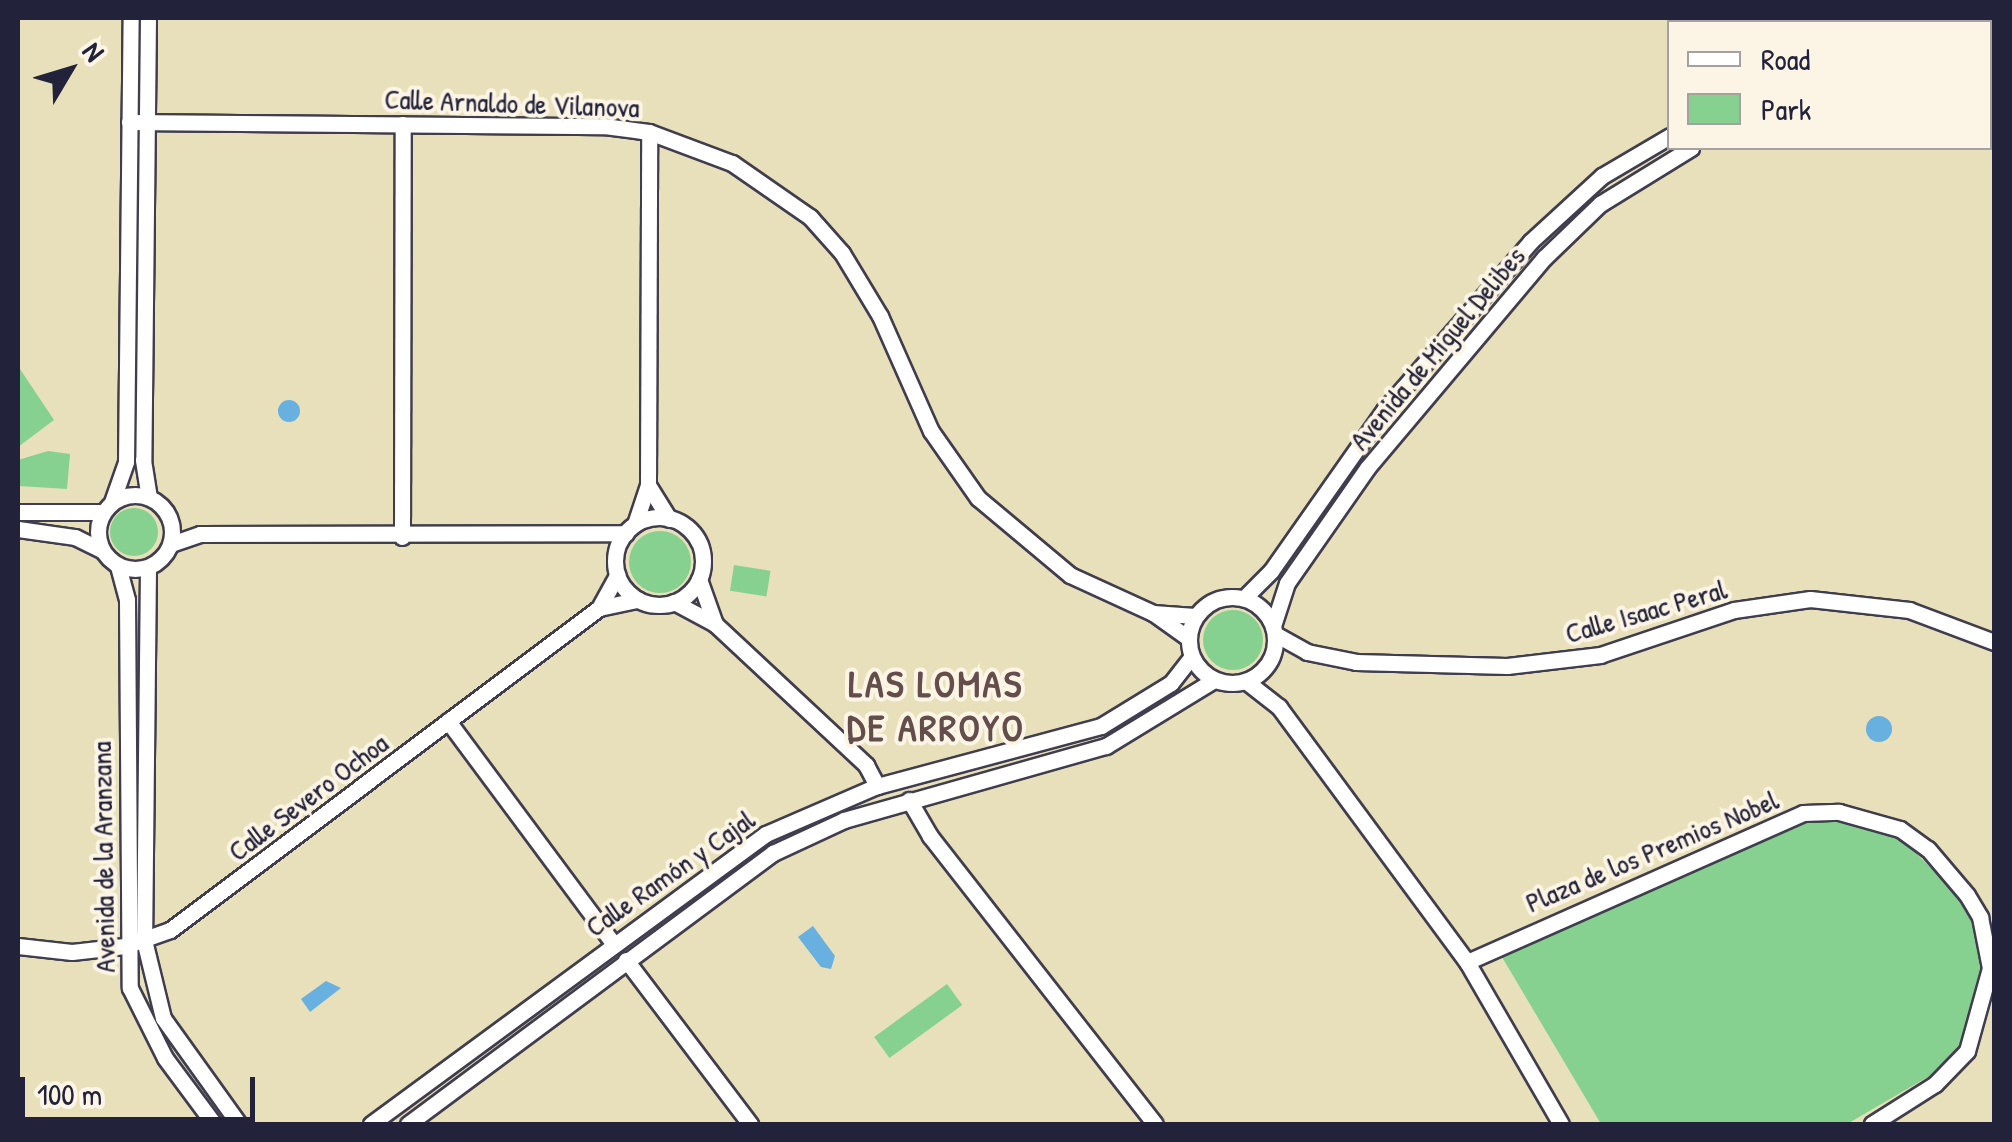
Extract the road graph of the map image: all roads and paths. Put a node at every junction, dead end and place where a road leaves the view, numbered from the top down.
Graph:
1 (130, 18) edge
2 (148, 18) edge
3 (129, 122) junction
4 (147, 122) junction
5 (402, 124) junction
6 (649, 132) junction
7 (1667, 138) edge
8 (1688, 150) edge
9 (648, 485) junction
10 (150, 498) junction
11 (108, 507) junction
12 (18, 512) edge
13 (670, 519) junction
14 (172, 523) junction
15 (630, 529) junction
16 (18, 530) edge
17 (200, 534) junction
18 (402, 537) junction
19 (580, 537) junction
20 (171, 544) junction
21 (102, 550) junction
22 (616, 554) junction
23 (118, 566) junction
24 (148, 568) junction
25 (618, 576) junction
26 (699, 579) junction
27 (1244, 598) junction
28 (638, 600) junction
29 (674, 602) junction
30 (599, 608) junction
31 (1154, 614) junction
32 (1196, 616) junction
33 (715, 624) junction
34 (1274, 630) junction
35 (1188, 638) junction
36 (1994, 642) edge
37 (1306, 652) junction
38 (1191, 657) junction
39 (1268, 664) junction
40 (1214, 680) junction
41 (1247, 682) junction
42 (1279, 706) junction
43 (448, 722) junction
44 (877, 786) junction
45 (908, 800) junction
46 (144, 940) junction
47 (614, 944) junction
48 (18, 946) edge
49 (125, 946) junction
50 (626, 960) junction
51 (1466, 962) junction
52 (214, 1124) edge
53 (238, 1124) edge
54 (371, 1124) edge
55 (408, 1124) edge
56 (750, 1124) edge
57 (1155, 1124) edge
58 (1562, 1124) edge
59 (1872, 1124) edge

1 - 3 street
2 - 4 street
3 - 4 street, Calle Arnaldo de Vilanova
3 - 11 street
4 - 5 street, Calle Arnaldo de Vilanova
4 - 10 street
5 - 6 street, Calle Arnaldo de Vilanova
5 - 18 street
6 - 9 street
6 - 31 street, Calle Arnaldo de Vilanova
7 - 27 street, Avenida de Miguel Delibes
8 - 34 street, Avenida de Miguel Delibes
9 - 13 street
9 - 15 street
10 - 11 street
10 - 14 street
11 - 12 street
11 - 21 street
13 - 15 street
13 - 26 street
14 - 17 street
14 - 20 street
15 - 19 street
15 - 22 street
16 - 21 street
17 - 18 street
17 - 20 street
18 - 19 street
19 - 22 street
20 - 24 street
21 - 23 street
22 - 25 street
23 - 24 street
23 - 49 street, Avenida de la Aranzana
24 - 46 street, Avenida de la Aranzana
25 - 28 street
25 - 30 street, Calle Severo Ochoa
26 - 29 street
26 - 33 street
27 - 32 street
27 - 34 street
28 - 29 street
28 - 30 street, Calle Severo Ochoa
29 - 33 street
30 - 43 street, Calle Severo Ochoa
31 - 32 street, Calle Arnaldo de Vilanova
31 - 35 street, Calle Arnaldo de Vilanova
32 - 35 street
33 - 44 street
34 - 37 street, Calle Isaac Peral
34 - 39 street
35 - 38 street
36 - 37 street, Calle Isaac Peral
37 - 39 street, Calle Isaac Peral
38 - 40 street
38 - 44 street, Calle Ramón y Cajal
39 - 41 street
39 - 42 street
40 - 41 street
40 - 45 street, Calle Ramón y Cajal
41 - 42 street
42 - 51 street
43 - 46 street, Calle Severo Ochoa
43 - 47 street
44 - 47 street, Calle Ramón y Cajal
45 - 50 street, Calle Ramón y Cajal
45 - 57 street
46 - 49 street, Calle Severo Ochoa
46 - 53 street, Avenida de la Aranzana
47 - 54 street, Calle Ramón y Cajal
48 - 49 street, Calle Severo Ochoa
49 - 52 street, Avenida de la Aranzana
50 - 55 street, Calle Ramón y Cajal
50 - 56 street
51 - 58 street
51 - 59 street, Plaza de los Premios Nobel

